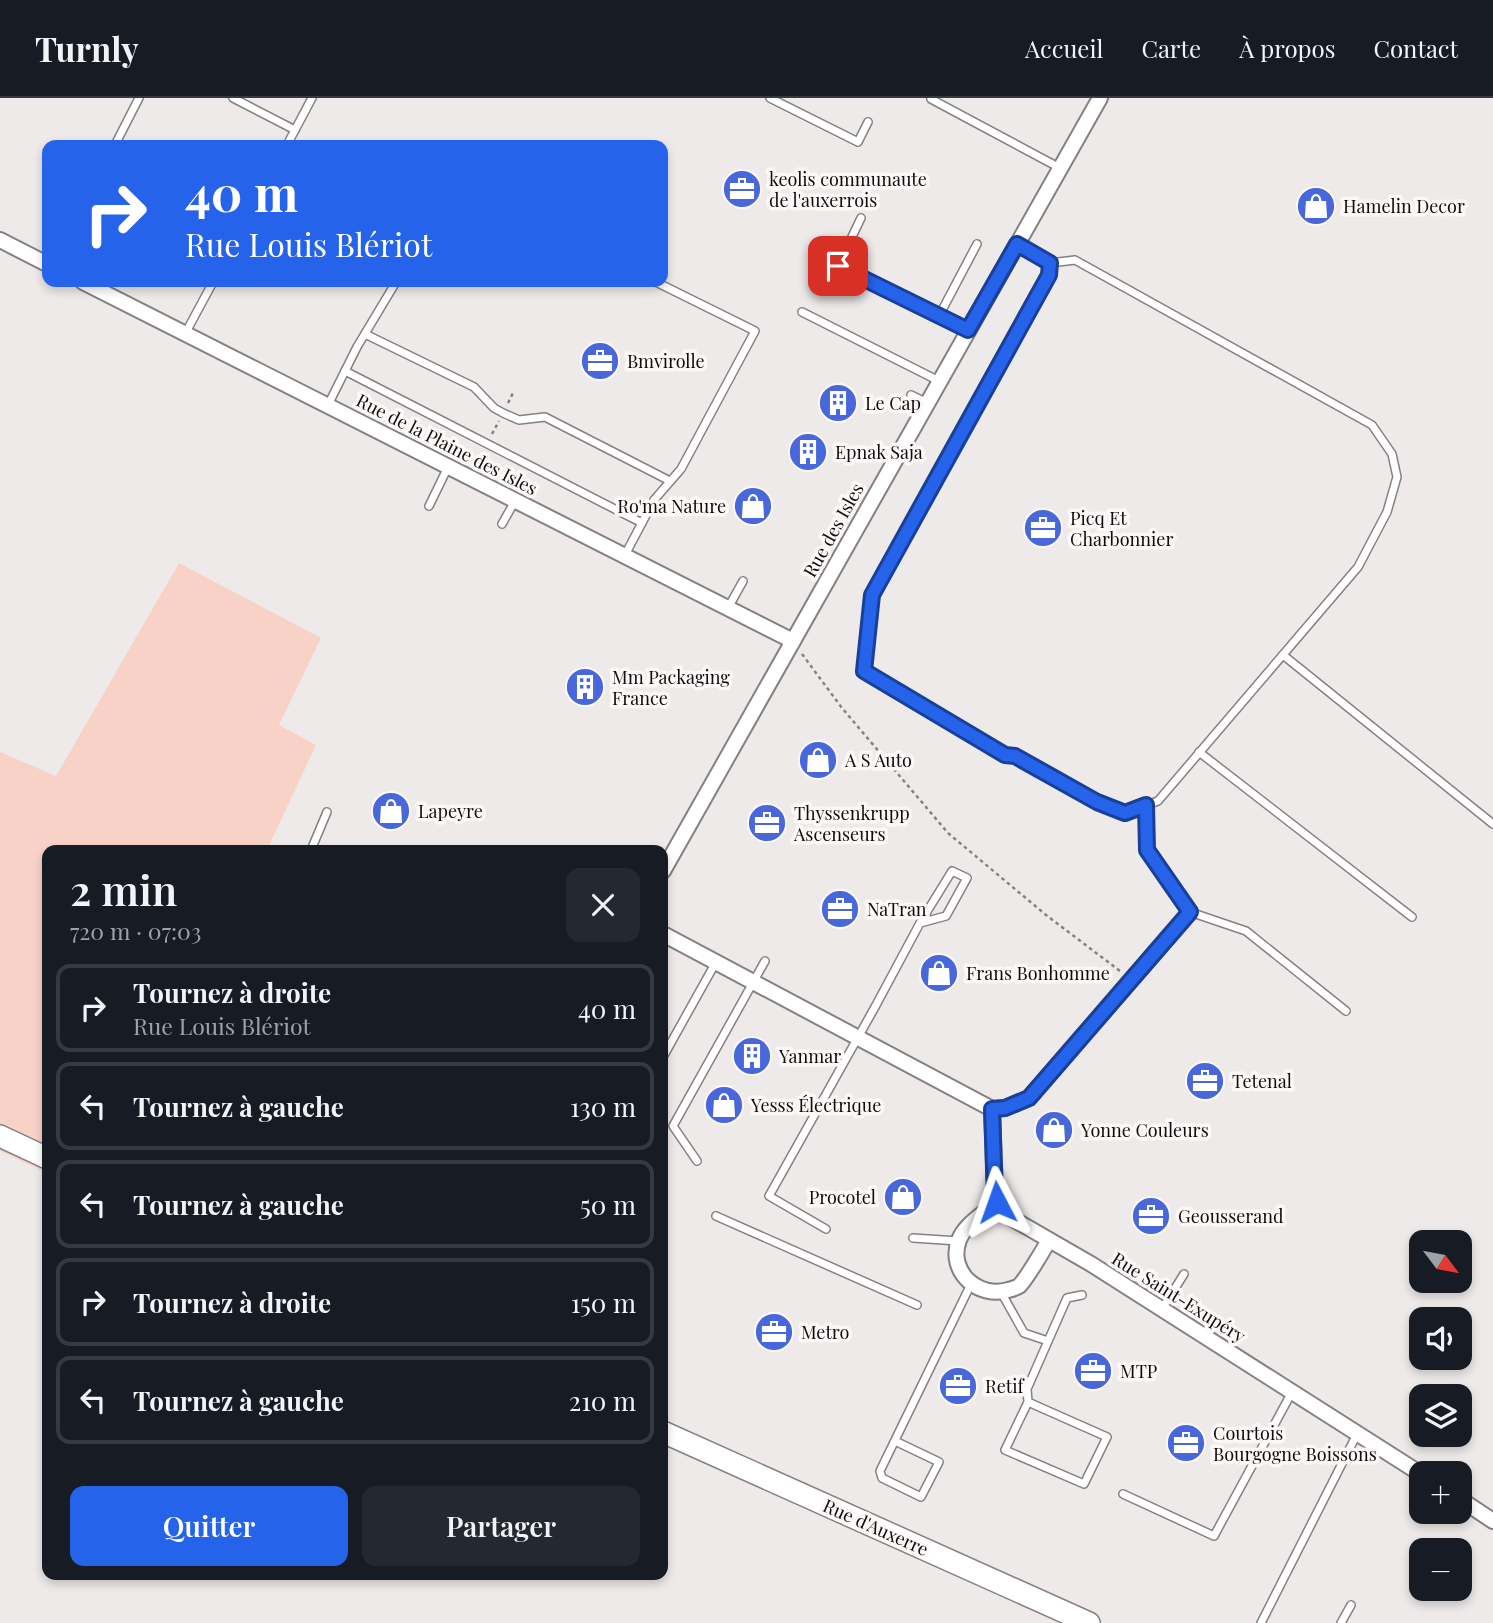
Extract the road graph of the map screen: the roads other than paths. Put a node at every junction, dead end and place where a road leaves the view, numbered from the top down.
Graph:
1 (139, 98) edge
2 (233, 98) edge
3 (312, 98) edge
4 (770, 98) edge
5 (1100, 98) edge
6 (931, 99) edge
7 (868, 122) dead end
8 (295, 130) junction
9 (118, 140) edge
10 (290, 140) edge
11 (1060, 169) junction
12 (861, 218) dead end
13 (0, 240) edge
14 (977, 244) dead end
15 (1017, 244) junction
16 (42, 261) edge
17 (1050, 263) junction
18 (93, 287) edge
19 (210, 287) edge
20 (393, 287) edge
21 (666, 287) edge
22 (802, 312) dead end
23 (939, 316) junction
24 (968, 330) junction
25 (185, 334) junction
26 (365, 334) junction
27 (345, 371) junction
28 (939, 381) junction
29 (911, 394) dead end
30 (927, 403) junction
31 (328, 405) junction
32 (449, 467) junction
33 (670, 481) junction
34 (515, 500) junction
35 (429, 506) dead end
36 (642, 523) junction
37 (502, 524) dead end
38 (624, 556) junction
39 (743, 581) dead end
40 (728, 608) junction
41 (793, 641) junction
42 (1283, 655) junction
43 (1199, 752) junction
44 (1146, 805) junction
45 (327, 812) dead end
46 (1493, 824) edge
47 (312, 845) edge
48 (668, 862) edge
49 (1190, 912) junction
50 (1412, 917) dead end
51 (920, 923) junction
52 (668, 937) edge
53 (765, 961) dead end
54 (716, 962) junction
55 (754, 982) junction
56 (1346, 1011) dead end
57 (858, 1038) junction
58 (668, 1048) edge
59 (999, 1109) junction
60 (0, 1136) edge
61 (42, 1156) edge
62 (697, 1161) dead end
63 (992, 1207) junction
64 (716, 1216) dead end
65 (826, 1229) dead end
66 (913, 1238) dead end
67 (1049, 1240) junction
68 (958, 1241) junction
69 (1184, 1274) dead end
70 (971, 1284) junction
71 (1001, 1292) junction
72 (1082, 1295) dead end
73 (917, 1305) dead end
74 (1162, 1309) junction
75 (1048, 1341) junction
76 (1292, 1391) junction
77 (1028, 1402) junction
78 (1358, 1433) junction
79 (668, 1434) edge
80 (895, 1440) junction
81 (1409, 1466) edge
82 (1123, 1494) dead end
83 (1472, 1507) edge
84 (1493, 1521) edge
85 (1352, 1605) dead end
86 (1089, 1623) edge
87 (1261, 1623) edge
88 (1341, 1623) edge

1 - 9 lane
2 - 8 lane
3 - 8 lane
4 - 7 lane
5 - 11 street, Rue des Isles
6 - 11 lane
8 - 10 lane
11 - 15 street, Rue des Isles
12 - 23 lane
13 - 16 street
14 - 23 lane
15 - 17 lane
15 - 24 street, Rue des Isles
17 - 42 lane
17 - 44 lane
18 - 25 street, Rue de la Plaine des Isles
19 - 25 lane
20 - 26 lane
21 - 33 lane
22 - 28 lane
23 - 24 lane
24 - 28 street, Rue des Isles
25 - 31 street, Rue de la Plaine des Isles
26 - 27 lane
26 - 33 lane
27 - 31 lane
27 - 36 lane
28 - 30 street, Rue des Isles
29 - 30 lane
30 - 41 street, Rue des Isles
31 - 32 street, Rue de la Plaine des Isles
32 - 34 street, Rue de la Plaine des Isles
32 - 35 lane
33 - 36 lane
34 - 37 lane
34 - 38 street, Rue de la Plaine des Isles
36 - 38 lane
38 - 40 street, Rue de la Plaine des Isles
39 - 40 lane
40 - 41 street, Rue de la Plaine des Isles
41 - 48 street, Rue des Isles
42 - 43 lane
42 - 46 lane
43 - 44 lane
43 - 50 lane
44 - 49 lane
45 - 47 lane
49 - 56 lane
49 - 59 street
51 - 51 lane
51 - 57 lane
52 - 54 street
53 - 55 lane
54 - 55 street
54 - 58 lane
55 - 57 street
55 - 62 lane
57 - 59 street
57 - 65 lane
59 - 63 street
60 - 61 main road
63 - 67 street, Rue Saint-Exupéry
63 - 68 street
64 - 73 lane
66 - 68 lane
67 - 71 street
67 - 74 street, Rue Saint-Exupéry
68 - 70 street
69 - 74 lane
70 - 71 street
70 - 80 lane
71 - 75 lane
72 - 75 lane
74 - 76 street, Rue Saint-Exupéry
75 - 77 lane
76 - 78 street, Rue Saint-Exupéry
76 - 82 lane
77 - 77 lane
78 - 81 street, Rue Saint-Exupéry
78 - 87 lane
79 - 86 main road, Rue d'Auxerre
80 - 80 lane
83 - 84 street
85 - 88 lane

